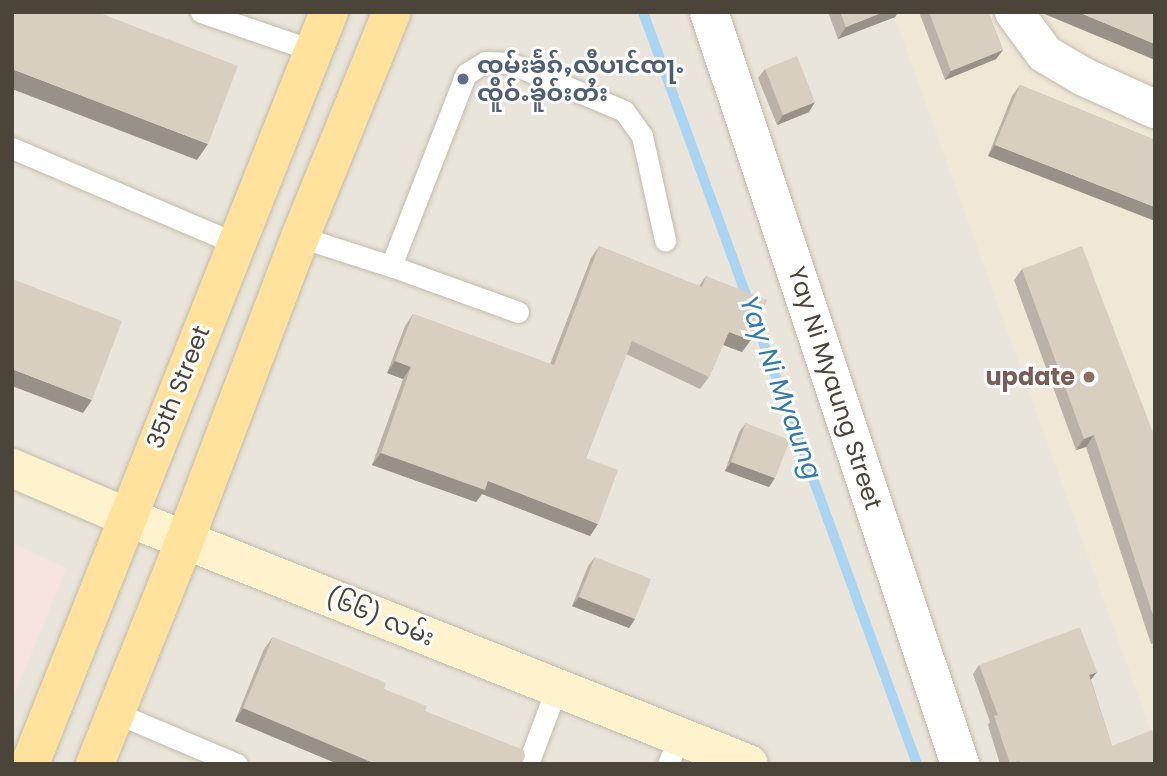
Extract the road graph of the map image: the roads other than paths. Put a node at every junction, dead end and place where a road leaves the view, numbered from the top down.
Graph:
1 (201, 12) edge
2 (329, 12) edge
3 (346, 12) edge
4 (709, 12) edge
5 (1014, 12) edge
6 (388, 21) edge
7 (314, 51) junction
8 (1155, 109) edge
9 (12, 148) edge
10 (300, 237) junction
11 (664, 240) dead end
12 (235, 243) junction
13 (391, 266) junction
14 (518, 312) dead end
15 (12, 468) edge
16 (127, 517) junction
17 (185, 540) junction
18 (557, 687) junction
19 (116, 713) junction
20 (674, 750) edge
21 (30, 764) edge
22 (95, 764) edge
23 (237, 764) edge
24 (528, 764) edge
25 (750, 764) edge
26 (960, 764) edge

1 - 7 lane
2 - 7 main road, 35th Street
3 - 6 main road
4 - 26 street, Yay Ni Myaung Street
5 - 8 street
6 - 10 main road
7 - 12 main road, 35th Street
9 - 12 lane
10 - 13 lane
10 - 17 main road
11 - 13 lane
12 - 16 main road, 35th Street
13 - 14 lane
15 - 16 street, (၆၆) လမ်း
16 - 17 street, (၆၆) လမ်း
16 - 21 main road, 35th Street
17 - 18 street, (၆၆) လမ်း
17 - 19 main road
18 - 20 street, (၆၆) လမ်း
18 - 24 lane
19 - 22 main road
19 - 23 lane
20 - 25 street, (၆၆) လမ်း

